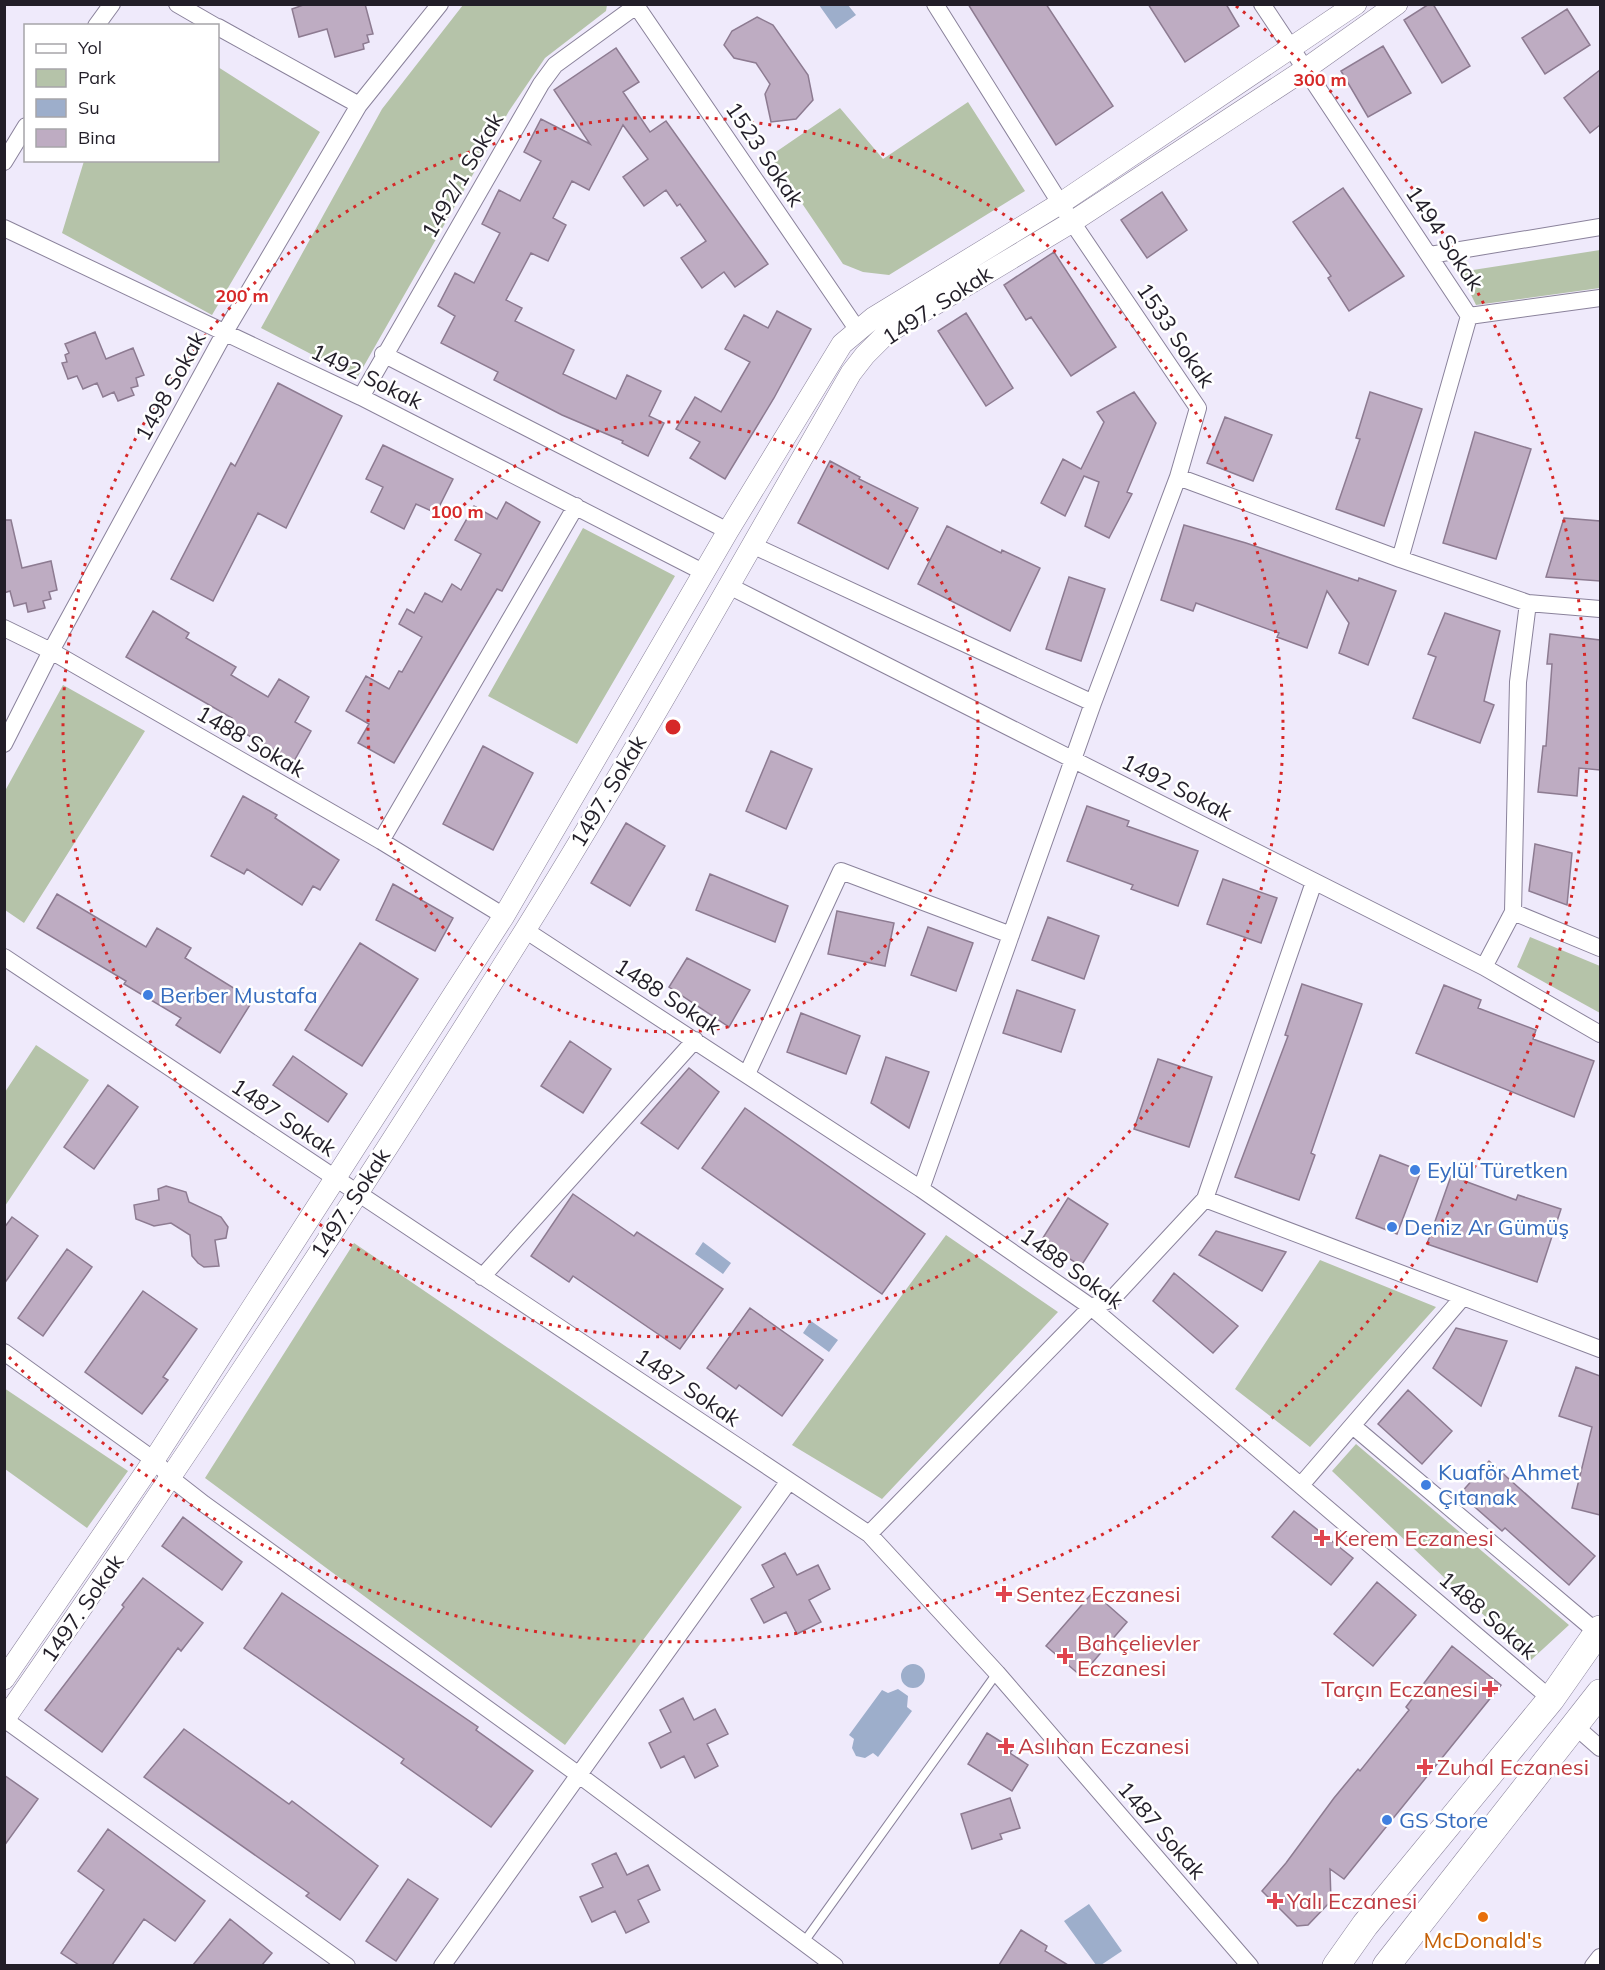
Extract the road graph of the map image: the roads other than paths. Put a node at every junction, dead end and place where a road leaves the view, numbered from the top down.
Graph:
1 (112, 4) edge
2 (177, 4) edge
3 (440, 4) edge
4 (935, 4) edge
5 (1262, 4) edge
6 (1356, 4) edge
7 (1397, 4) edge
8 (635, 5) edge
9 (97, 24) edge
10 (212, 24) edge
11 (219, 28) edge
12 (1290, 50) junction
13 (1304, 70) junction
14 (359, 105) junction
15 (24, 129) edge
16 (4, 162) edge
17 (1061, 203) junction
18 (1072, 222) junction
19 (1600, 227) edge
20 (4, 228) edge
21 (1430, 255) junction
22 (1600, 298) edge
23 (1470, 316) junction
24 (857, 330) junction
25 (225, 332) junction
26 (383, 354) junction
27 (361, 397) junction
28 (1178, 477) junction
29 (576, 506) junction
30 (728, 531) junction
31 (752, 544) junction
32 (1400, 559) junction
33 (705, 573) junction
34 (729, 586) junction
35 (1528, 603) junction
36 (1600, 609) edge
37 (4, 628) edge
38 (51, 651) junction
39 (1093, 703) junction
40 (4, 744) edge
41 (1074, 759) junction
42 (381, 841) junction
43 (1314, 882) junction
44 (1513, 912) junction
45 (504, 916) junction
46 (525, 930) junction
47 (1011, 935) junction
48 (1600, 948) edge
49 (4, 957) edge
50 (1484, 967) junction
51 (1600, 1034) edge
52 (695, 1040) junction
53 (747, 1074) junction
54 (336, 1179) junction
55 (921, 1189) junction
56 (356, 1193) junction
57 (1205, 1199) junction
58 (482, 1277) junction
59 (1463, 1297) junction
60 (1091, 1306) junction
61 (1600, 1349) edge
62 (4, 1352) edge
63 (1354, 1427) junction
64 (154, 1460) junction
65 (172, 1479) junction
66 (789, 1481) junction
67 (1301, 1485) junction
68 (869, 1534) junction
69 (1599, 1631) edge
70 (998, 1673) junction
71 (4, 1679) edge
72 (1600, 1693) edge
73 (1551, 1699) junction
74 (5, 1719) edge
75 (1576, 1727) junction
76 (1600, 1748) edge
77 (579, 1775) junction
78 (804, 1942) junction
79 (1600, 1957) edge
80 (346, 1965) edge
81 (442, 1965) edge
82 (835, 1965) edge
83 (1250, 1965) edge
84 (1336, 1965) edge
85 (1386, 1965) edge
86 (1593, 1965) edge

1 - 9 street
2 - 10 street
3 - 14 street, 1498 Sokak
4 - 17 street, 1533 Sokak
5 - 12 street, 1494 Sokak
6 - 12 street, 1497. Sokak
7 - 13 street, 1497. Sokak
8 - 24 street, 1523 Sokak
8 - 26 street, 1492/1 Sokak
11 - 14 street
12 - 13 street, 1494 Sokak
12 - 17 street, 1497. Sokak
13 - 18 street, 1497. Sokak
13 - 21 street, 1494 Sokak
14 - 25 street, 1498 Sokak
15 - 16 street
17 - 18 street, 1533 Sokak
17 - 24 street, 1497. Sokak
18 - 28 street, 1533 Sokak
18 - 31 street, 1497. Sokak
19 - 21 street
20 - 25 street, 1492 Sokak
21 - 23 street, 1494 Sokak
22 - 23 street
23 - 32 street, 1494 Sokak
24 - 30 street, 1497. Sokak
25 - 27 street, 1492 Sokak
25 - 38 street, 1498 Sokak
26 - 27 street, 1492/1 Sokak
26 - 30 street, 1492 Sokak
27 - 29 street, 1492 Sokak
28 - 32 street
28 - 39 street
29 - 33 street, 1492 Sokak
29 - 42 street
30 - 31 street
30 - 33 street, 1497. Sokak
31 - 34 street, 1497. Sokak
31 - 39 street
32 - 35 street
33 - 34 street
33 - 45 street, 1497. Sokak
34 - 41 street, 1492 Sokak
34 - 46 street, 1497. Sokak
35 - 36 street
35 - 44 street
37 - 38 street, 1488 Sokak
38 - 40 street, 1498 Sokak
38 - 42 street, 1488 Sokak
39 - 41 street
41 - 43 street, 1492 Sokak
41 - 47 street
42 - 45 street, 1488 Sokak
43 - 50 street, 1492 Sokak
43 - 57 street
44 - 48 street
44 - 50 street
45 - 46 street
45 - 54 street, 1497. Sokak
46 - 52 street, 1488 Sokak
46 - 56 street, 1497. Sokak
47 - 53 street
47 - 55 street
49 - 54 street, 1487 Sokak
50 - 51 street, 1492 Sokak
52 - 53 street, 1488 Sokak
52 - 58 street
53 - 55 street, 1488 Sokak
54 - 56 street, 1487 Sokak
54 - 64 street, 1497. Sokak
55 - 60 street, 1488 Sokak
56 - 58 street, 1487 Sokak
56 - 65 street, 1497. Sokak
57 - 59 street
57 - 60 street
58 - 66 street, 1487 Sokak
59 - 61 street
59 - 63 street
60 - 67 street, 1488 Sokak
60 - 68 street
62 - 64 street
63 - 67 street
63 - 69 street
64 - 65 street
64 - 71 street, 1497. Sokak
65 - 74 street, 1497. Sokak
65 - 77 street
66 - 68 street, 1487 Sokak
66 - 77 street
67 - 73 street, 1488 Sokak
68 - 70 street, 1487 Sokak
69 - 73 main road
70 - 78 lane
70 - 83 street, 1487 Sokak
72 - 75 main road
73 - 84 main road
74 - 80 street
75 - 76 street
75 - 85 main road
77 - 78 street
77 - 81 street
78 - 82 street
79 - 86 street

